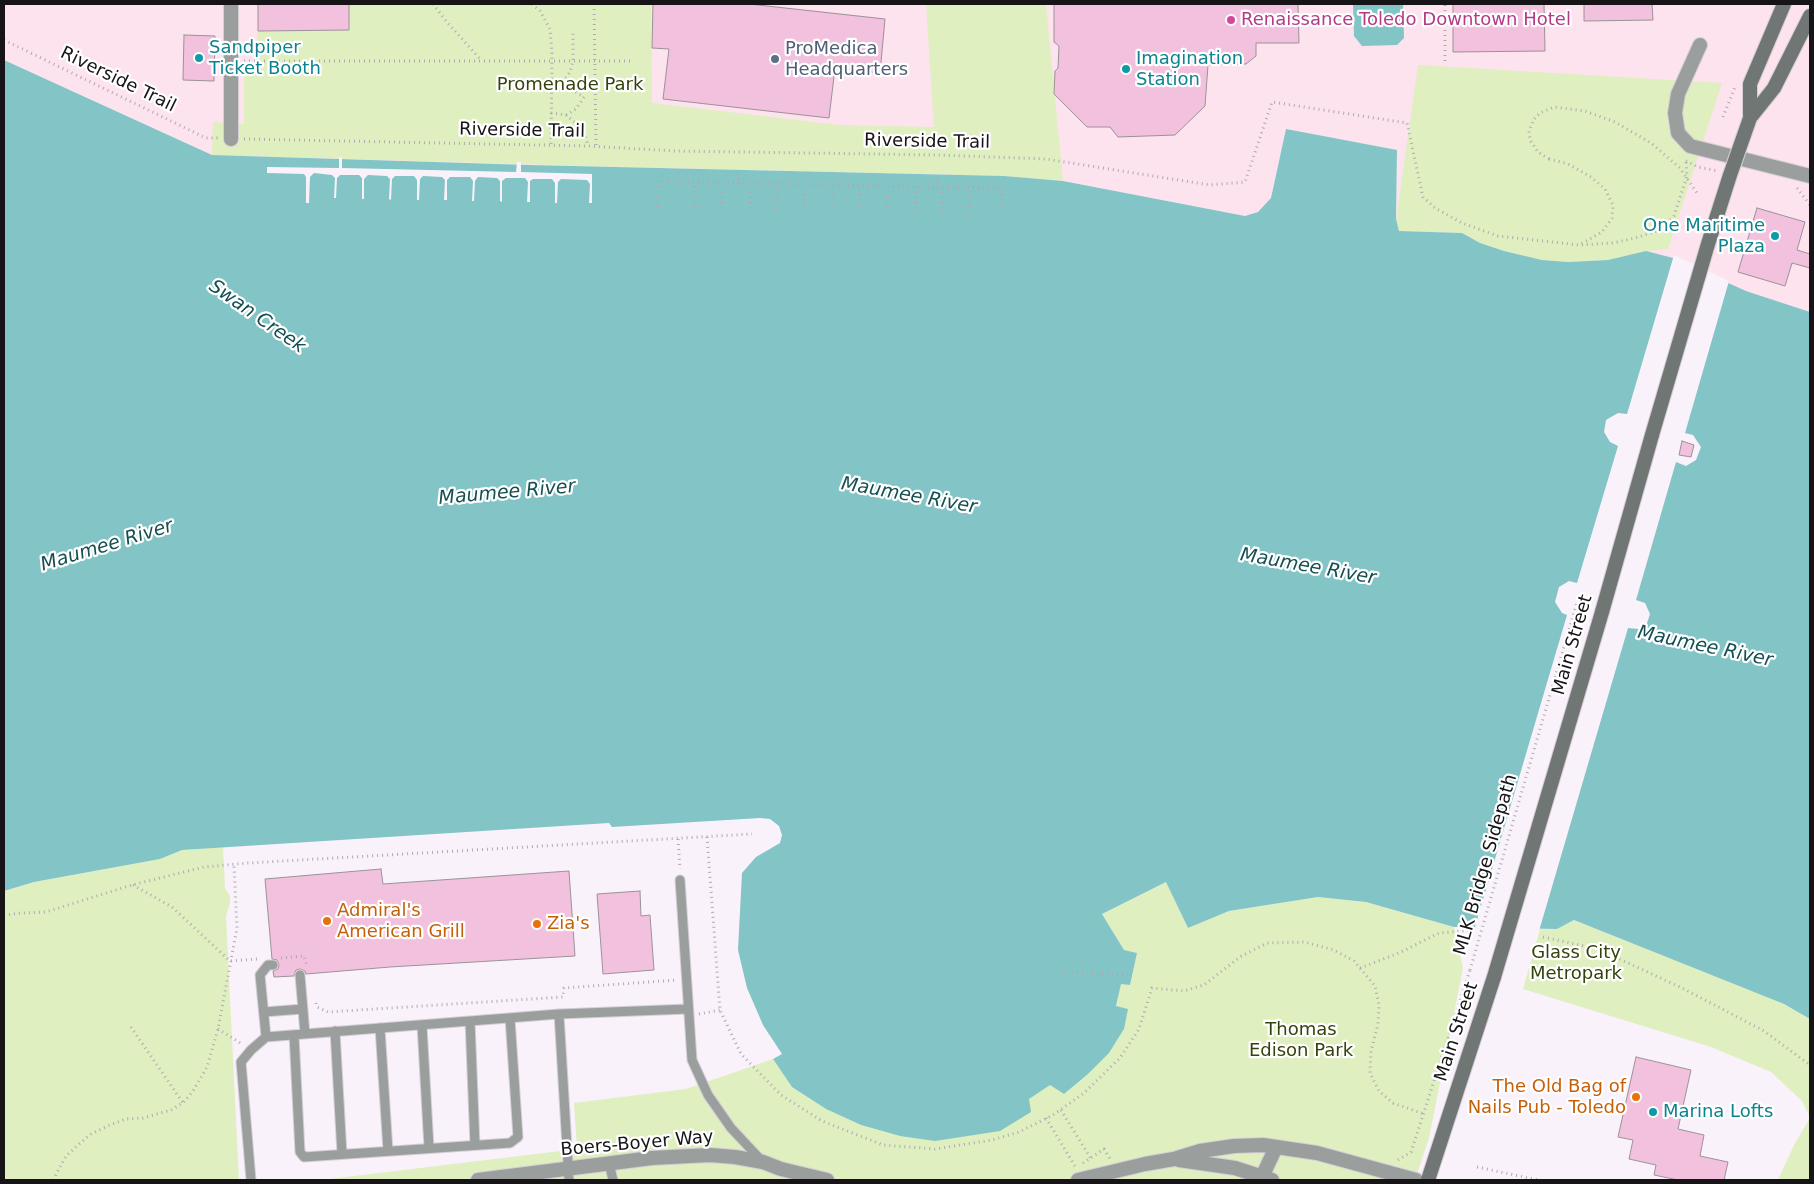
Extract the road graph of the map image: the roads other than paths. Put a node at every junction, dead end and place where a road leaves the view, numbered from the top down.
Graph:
1 (231, 4) edge
2 (1784, 4) edge
3 (1810, 16) edge
4 (1700, 45) dead end
5 (1750, 118) junction
6 (231, 138) road end
7 (1810, 176) edge
8 (680, 880) road end
9 (272, 962) road end
10 (304, 975) road end
11 (302, 1009) junction
12 (264, 1012) junction
13 (689, 1012) junction
14 (559, 1014) junction
15 (510, 1018) junction
16 (470, 1021) junction
17 (422, 1026) junction
18 (380, 1028) junction
19 (335, 1032) junction
20 (305, 1034) junction
21 (294, 1035) junction
22 (266, 1037) junction
23 (475, 1145) junction
24 (1276, 1147) junction
25 (429, 1148) junction
26 (388, 1151) junction
27 (342, 1154) junction
28 (1174, 1160) junction
29 (763, 1162) junction
30 (609, 1163) junction
31 (568, 1174) edge
32 (1267, 1179) edge
33 (251, 1180) edge
34 (478, 1180) edge
35 (613, 1180) edge
36 (827, 1180) edge
37 (1080, 1180) edge
38 (1416, 1180) edge
39 (1428, 1180) edge

1 - 6 street
2 - 5 main road
3 - 5 main road
4 - 7 street
5 - 39 main road, Main Street, bridge
8 - 13 lane
9 - 12 lane
10 - 11 lane
11 - 12 lane
11 - 20 lane
12 - 22 lane
13 - 14 lane
13 - 29 lane
14 - 15 lane
14 - 31 lane
15 - 16 lane
15 - 23 lane
16 - 17 lane
16 - 23 lane
17 - 18 lane
17 - 25 lane
18 - 19 lane
18 - 26 lane
19 - 20 lane
19 - 27 lane
20 - 21 lane
21 - 22 lane
21 - 27 lane
22 - 33 lane
23 - 25 lane
24 - 28 street
24 - 32 street
24 - 38 street
25 - 26 lane
26 - 27 lane
28 - 32 street
28 - 37 street
29 - 30 street, Boers-Boyer Way
29 - 36 street, Boers-Boyer Way
30 - 31 street, Boers-Boyer Way
30 - 35 lane
31 - 34 street, Boers-Boyer Way

